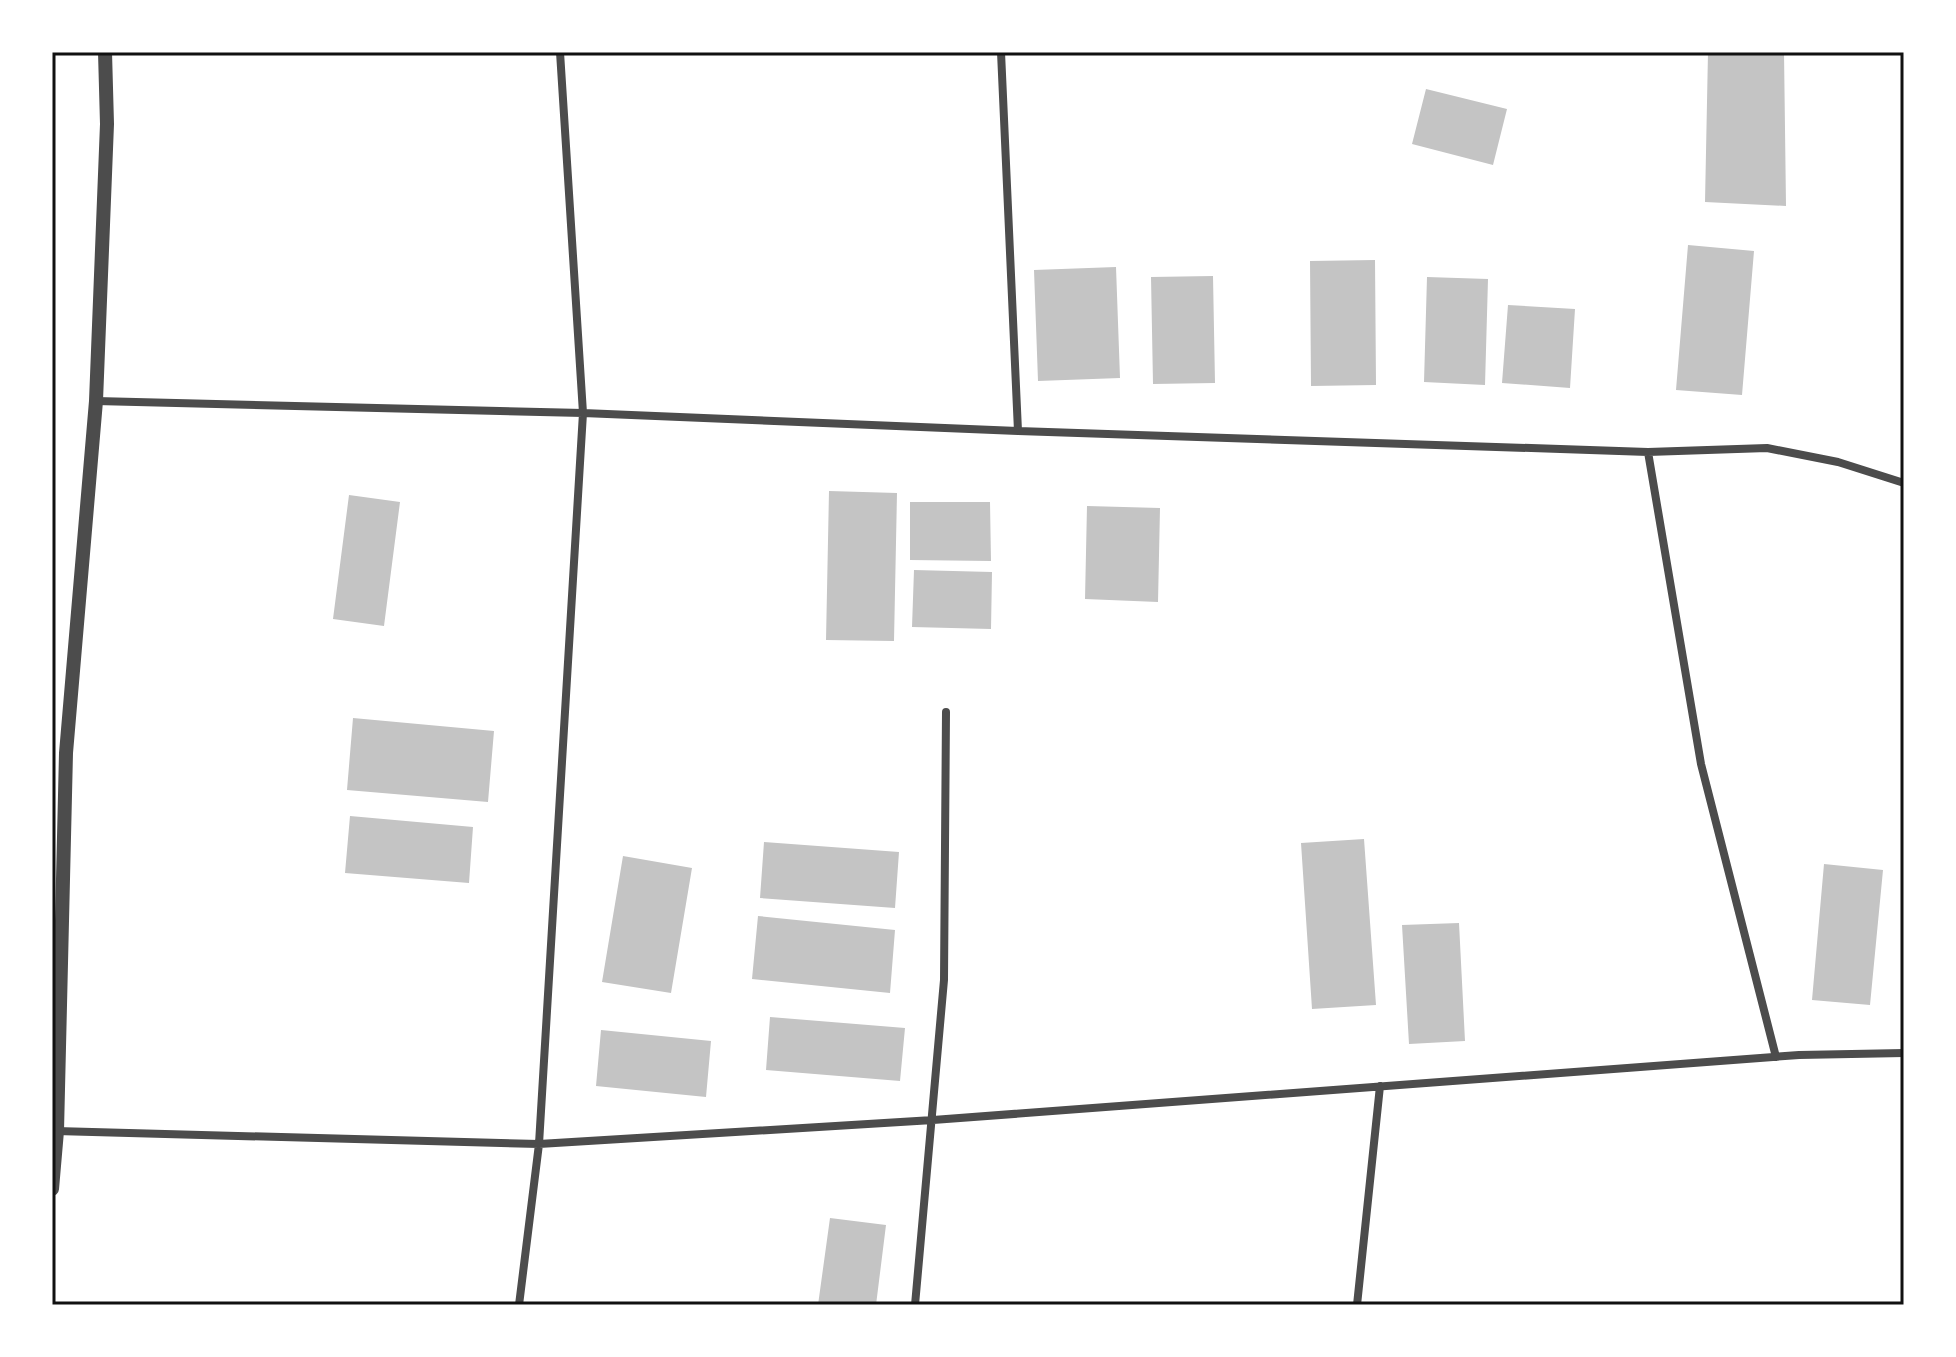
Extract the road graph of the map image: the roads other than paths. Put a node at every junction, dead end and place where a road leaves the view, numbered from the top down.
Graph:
1 (105, 52) edge
2 (560, 52) edge
3 (1001, 52) edge
4 (96, 401) junction
5 (583, 413) junction
6 (1018, 431) junction
7 (1648, 452) junction
8 (1904, 483) edge
9 (946, 712) dead end
10 (59, 752) edge
11 (1904, 1053) edge
12 (1776, 1057) junction
13 (1380, 1086) junction
14 (933, 1120) junction
15 (55, 1131) edge
16 (539, 1144) junction
17 (52, 1189) edge
18 (519, 1305) edge
19 (915, 1305) edge
20 (1357, 1305) edge

1 - 4 street
2 - 5 street
3 - 6 street
4 - 5 street
4 - 10 street
5 - 6 street
5 - 16 street
6 - 7 street
7 - 8 street
7 - 12 street
9 - 14 street
10 - 15 street
11 - 12 street
12 - 13 street
13 - 14 street
13 - 20 street
14 - 16 street
14 - 19 street
15 - 16 street
15 - 17 street
16 - 18 street

